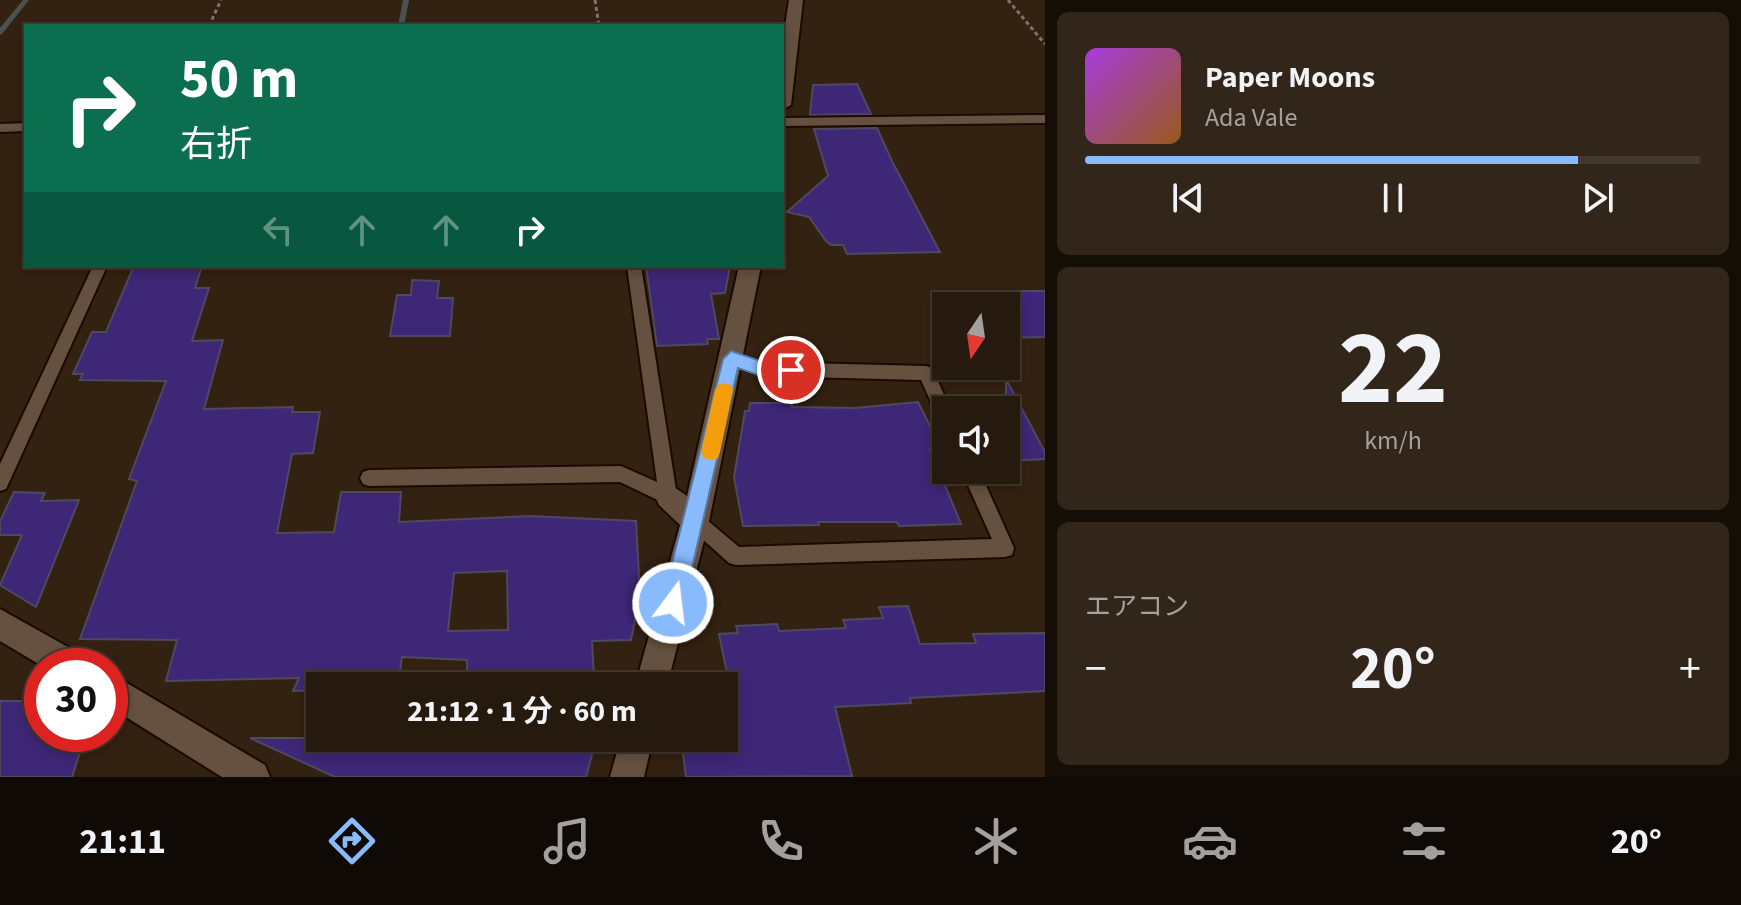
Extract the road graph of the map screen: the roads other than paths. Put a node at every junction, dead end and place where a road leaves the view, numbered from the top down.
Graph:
1 (796, 0) edge
2 (784, 90) edge
3 (1045, 119) edge
4 (784, 122) edge
5 (24, 127) edge
6 (0, 128) edge
7 (99, 268) edge
8 (634, 268) edge
9 (750, 268) edge
10 (731, 359) junction
11 (936, 396) edge
12 (369, 478) dead end
13 (0, 483) edge
14 (976, 484) edge
15 (668, 496) junction
16 (695, 521) junction
17 (0, 624) edge
18 (41, 648) edge
19 (655, 672) edge
20 (128, 700) edge
21 (633, 752) edge
22 (253, 777) edge
23 (627, 777) edge

1 - 2 street
3 - 4 lane
5 - 6 lane
7 - 13 lane
8 - 15 lane
9 - 10 street
10 - 11 lane
10 - 16 street
12 - 15 lane
14 - 16 lane
15 - 16 street
16 - 19 street
17 - 18 street
20 - 22 street
21 - 23 street

